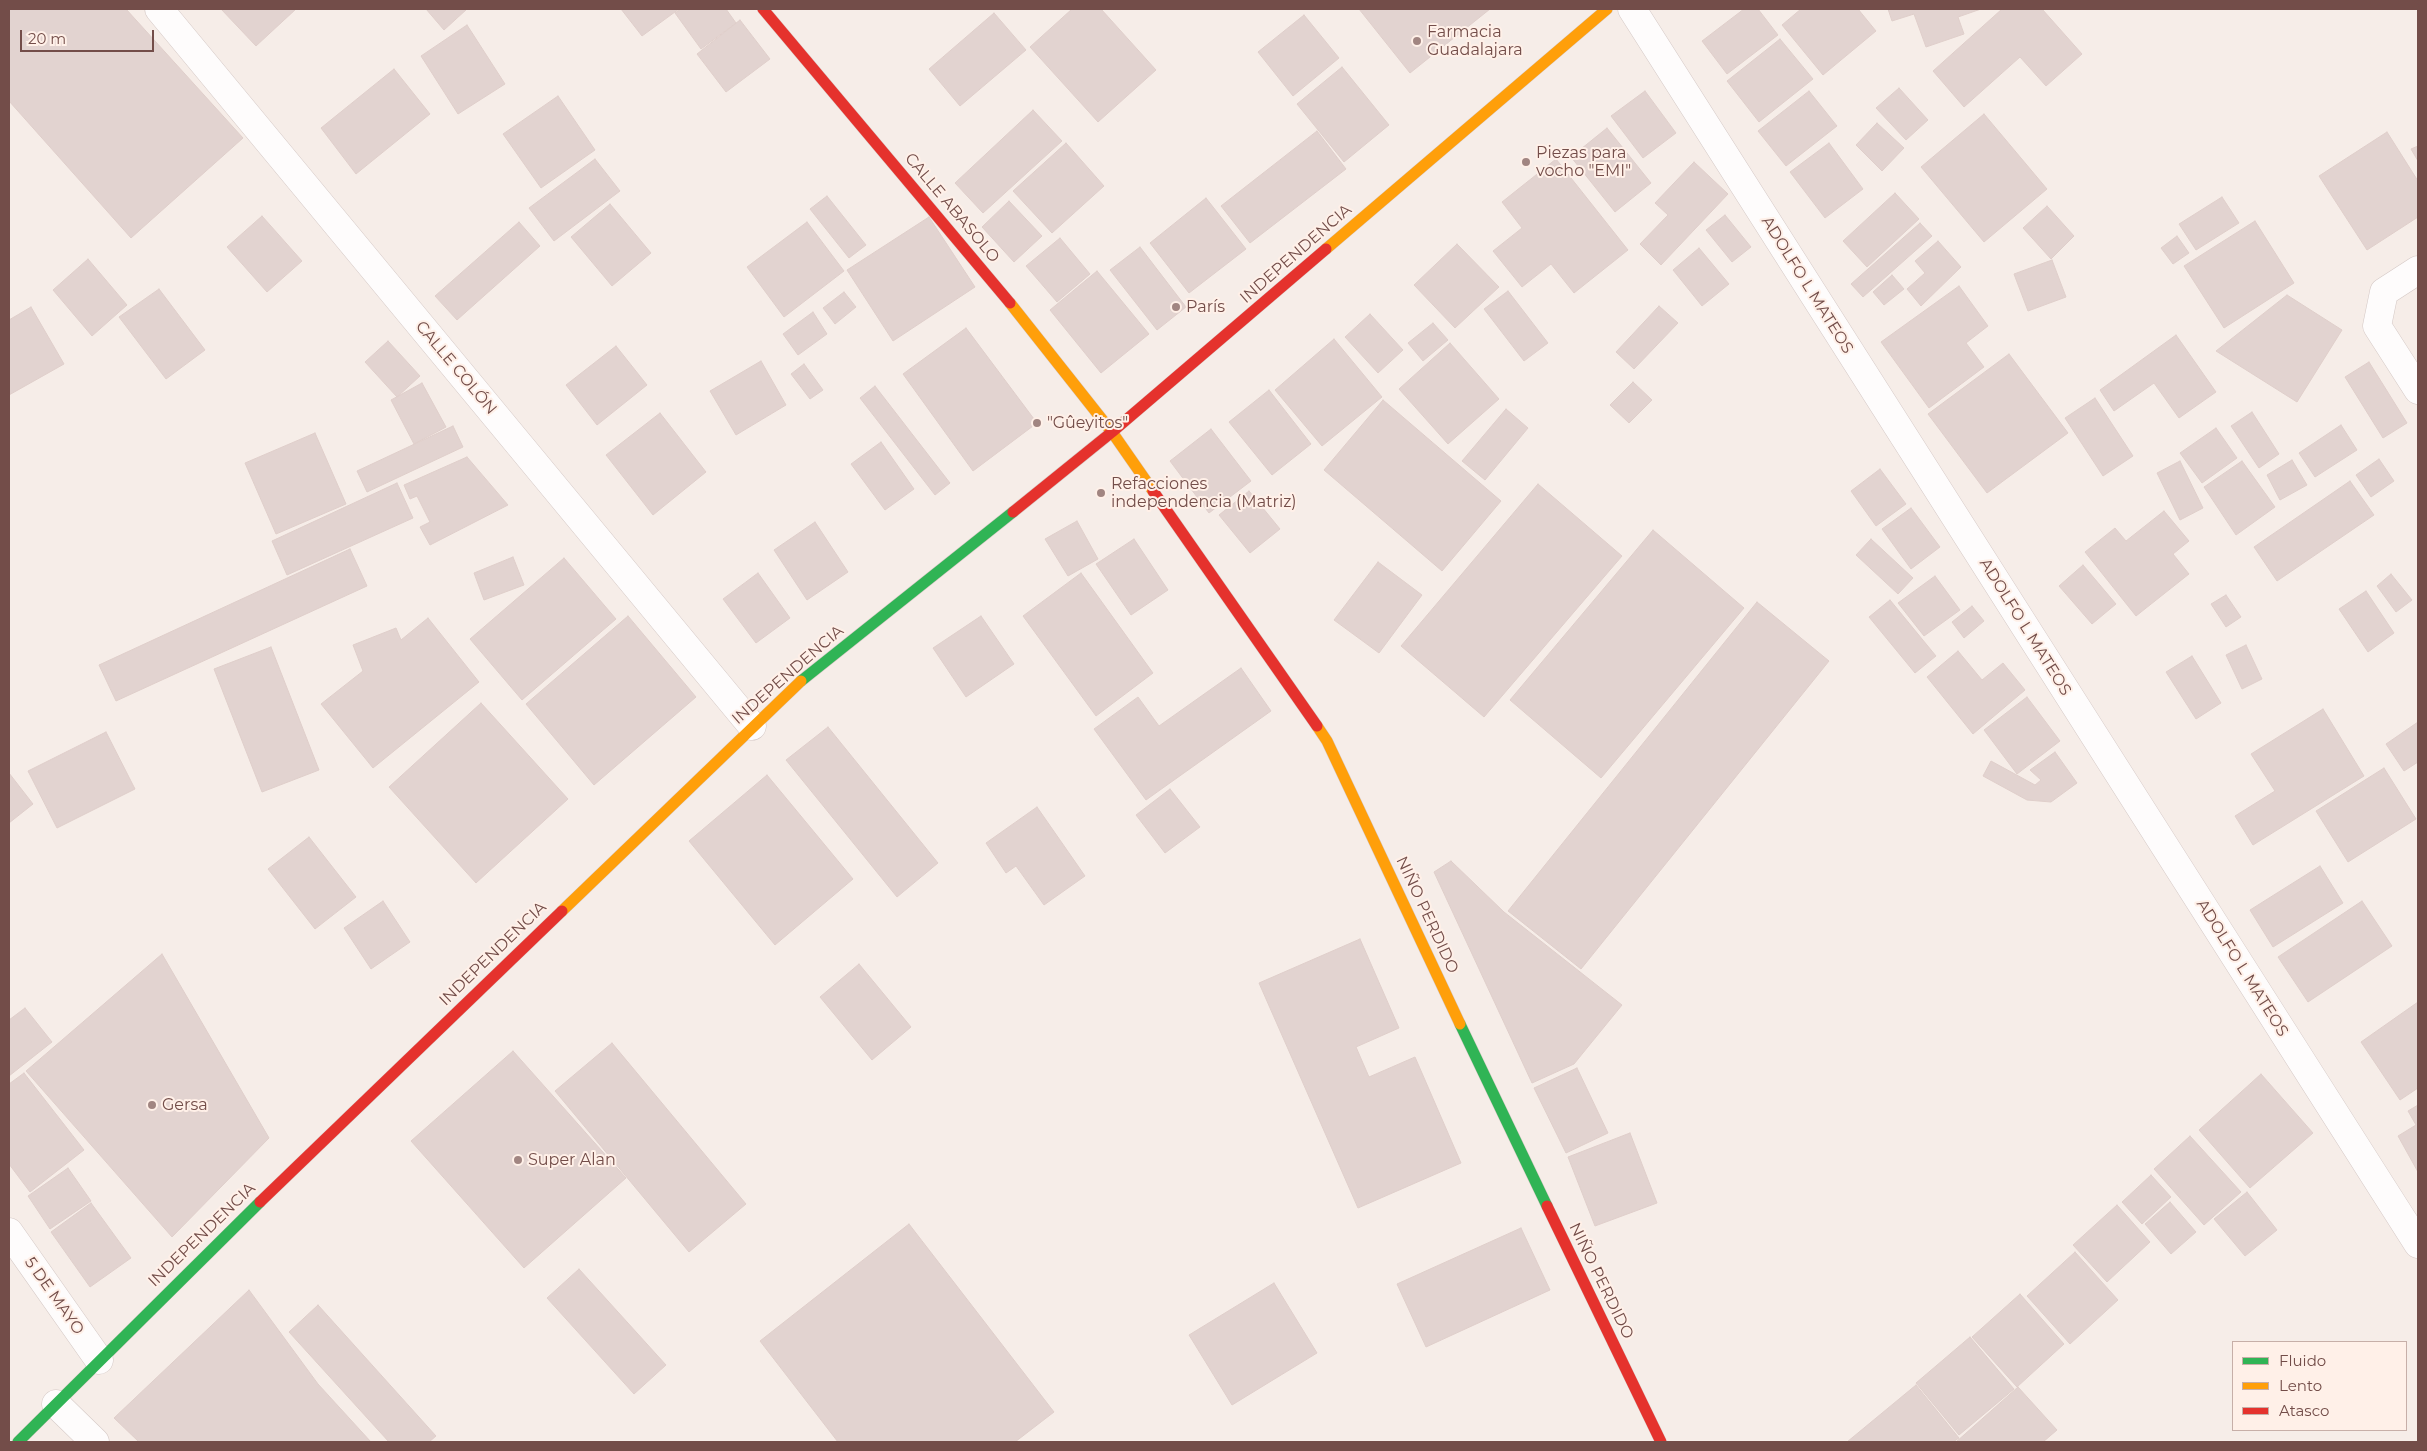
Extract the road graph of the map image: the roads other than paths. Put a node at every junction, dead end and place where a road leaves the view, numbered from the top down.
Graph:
1 (159, 9) edge
2 (763, 9) edge
3 (1607, 9) edge
4 (1632, 9) edge
5 (2418, 270) edge
6 (2418, 390) edge
7 (1112, 432) junction
8 (752, 726) junction
9 (9, 1232) edge
10 (2418, 1244) edge
11 (99, 1360) junction
12 (56, 1404) junction
13 (18, 1442) edge
14 (95, 1442) edge
15 (1660, 1442) edge

1 - 8 street, CALLE COLÓN
2 - 7 street, CALLE ABASOLO
3 - 7 street, INDEPENDENCIA
4 - 10 street, ADOLFO L MATEOS
5 - 6 street
7 - 8 street, INDEPENDENCIA
7 - 15 street, NIÑO PERDIDO
8 - 11 street, INDEPENDENCIA
9 - 11 street, 5 DE MAYO
11 - 12 street, INDEPENDENCIA
12 - 13 street, INDEPENDENCIA
12 - 14 street

